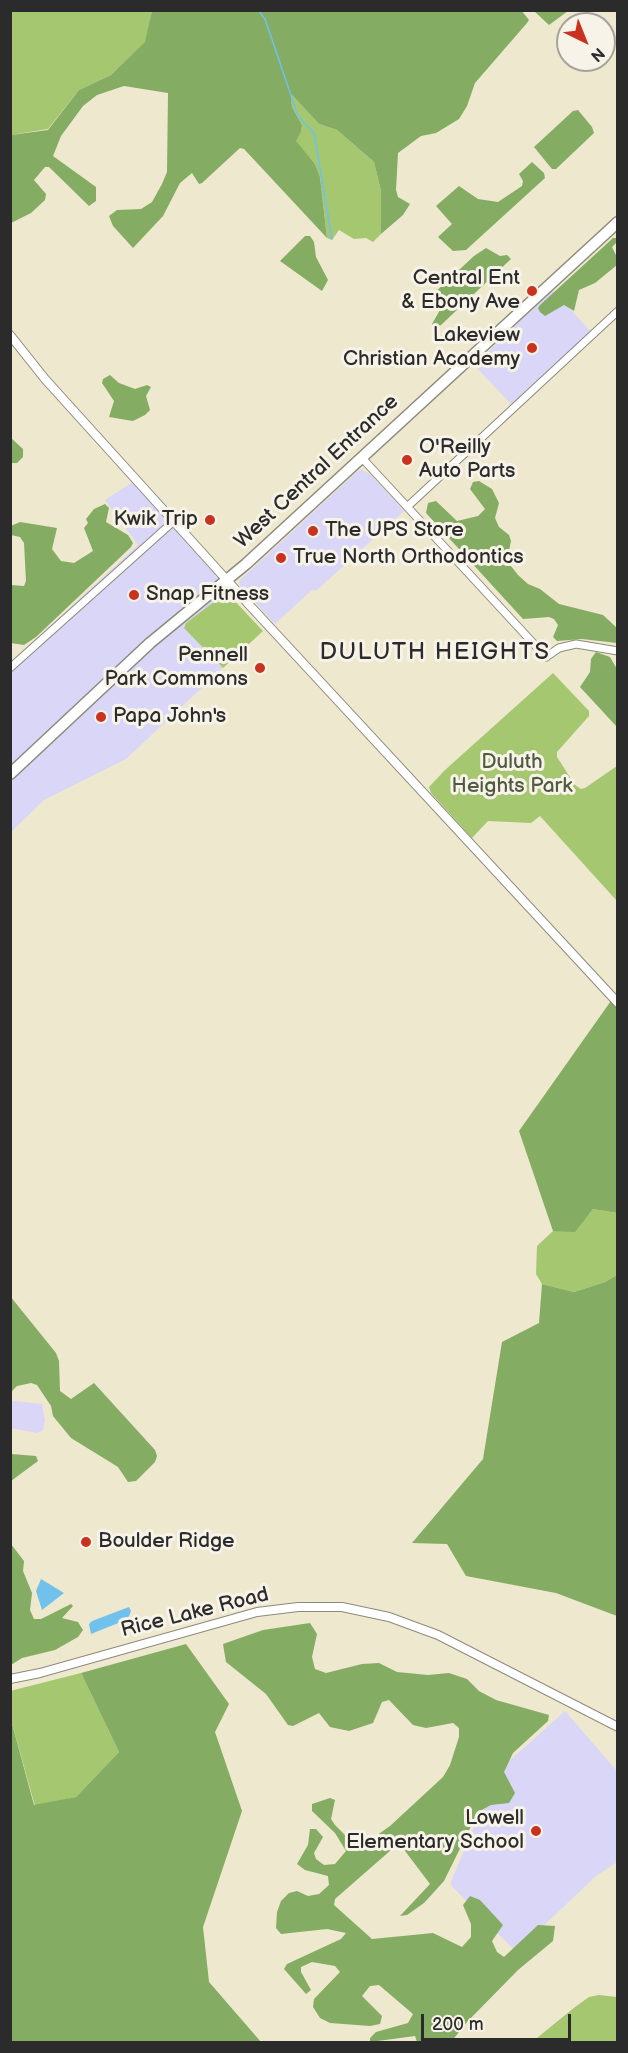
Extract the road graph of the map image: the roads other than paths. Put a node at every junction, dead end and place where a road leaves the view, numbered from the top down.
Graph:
1 (618, 222) edge
2 (618, 311) edge
3 (10, 335) edge
4 (362, 458) junction
5 (407, 507) junction
6 (174, 521) junction
7 (228, 581) junction
8 (618, 651) edge
9 (10, 668) edge
10 (10, 774) edge
11 (618, 1003) edge
12 (10, 1679) edge
13 (618, 1727) edge

1 - 4 highway, West Central Entrance
2 - 5 street
3 - 6 main road
4 - 5 street
4 - 7 highway, West Central Entrance
5 - 8 street
6 - 7 main road
6 - 9 street
7 - 10 highway, West Central Entrance
7 - 11 main road
12 - 13 main road, Rice Lake Road

